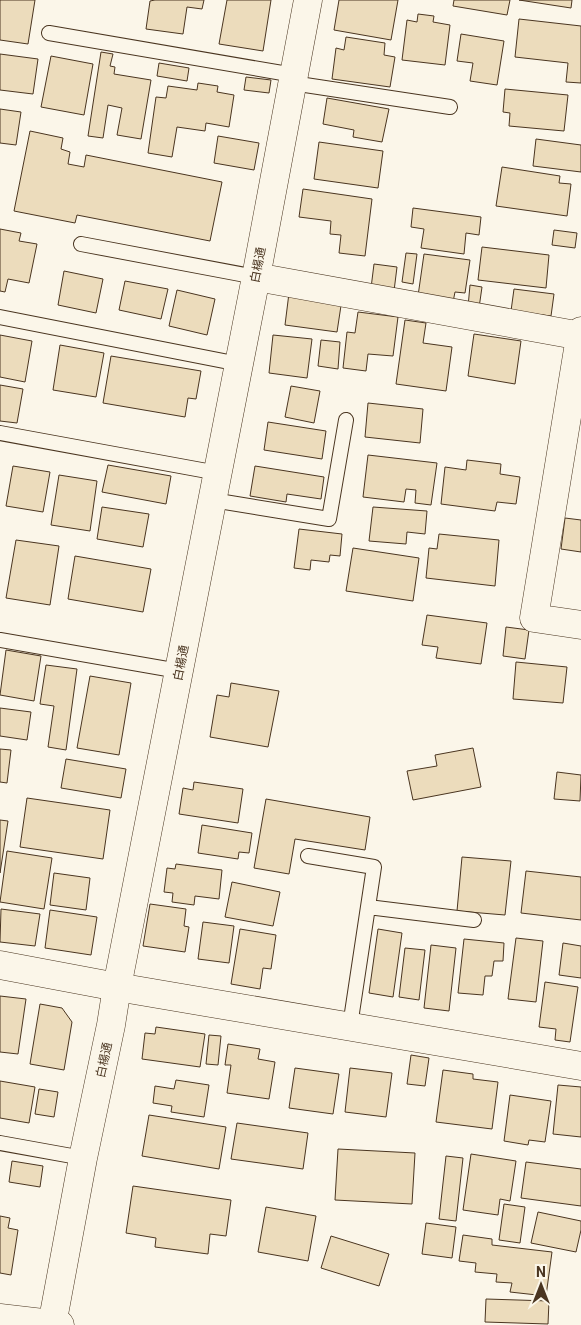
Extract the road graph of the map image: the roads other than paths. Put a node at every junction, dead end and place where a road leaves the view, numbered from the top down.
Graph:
1 (308, 0) edge
2 (49, 33) dead end
3 (293, 79) junction
4 (450, 107) dead end
5 (81, 244) dead end
6 (256, 276) junction
7 (0, 317) edge
8 (581, 335) edge
9 (239, 364) junction
10 (346, 420) dead end
11 (0, 433) edge
12 (218, 473) junction
13 (212, 500) junction
14 (581, 625) edge
15 (0, 640) edge
16 (179, 671) junction
17 (308, 856) dead end
18 (368, 907) junction
19 (474, 920) dead end
20 (0, 965) edge
21 (118, 987) junction
22 (350, 1026) junction
23 (581, 1066) edge
24 (0, 1143) edge
25 (83, 1158) junction
26 (0, 1318) edge
27 (55, 1325) edge

1 - 3 street, 白楊通
2 - 3 lane
3 - 4 lane
3 - 6 street, 白楊通
5 - 6 lane
6 - 8 street
6 - 9 street, 白楊通
7 - 9 lane
8 - 14 street
9 - 12 street, 白楊通
10 - 13 lane
11 - 12 lane
12 - 13 street, 白楊通
13 - 16 street, 白楊通
15 - 16 lane
16 - 21 street, 白楊通
17 - 18 lane
18 - 19 lane
18 - 22 lane
20 - 21 street
21 - 22 street
21 - 25 street, 白楊通
22 - 23 street
24 - 25 lane
25 - 27 street, 白楊通
26 - 27 street

